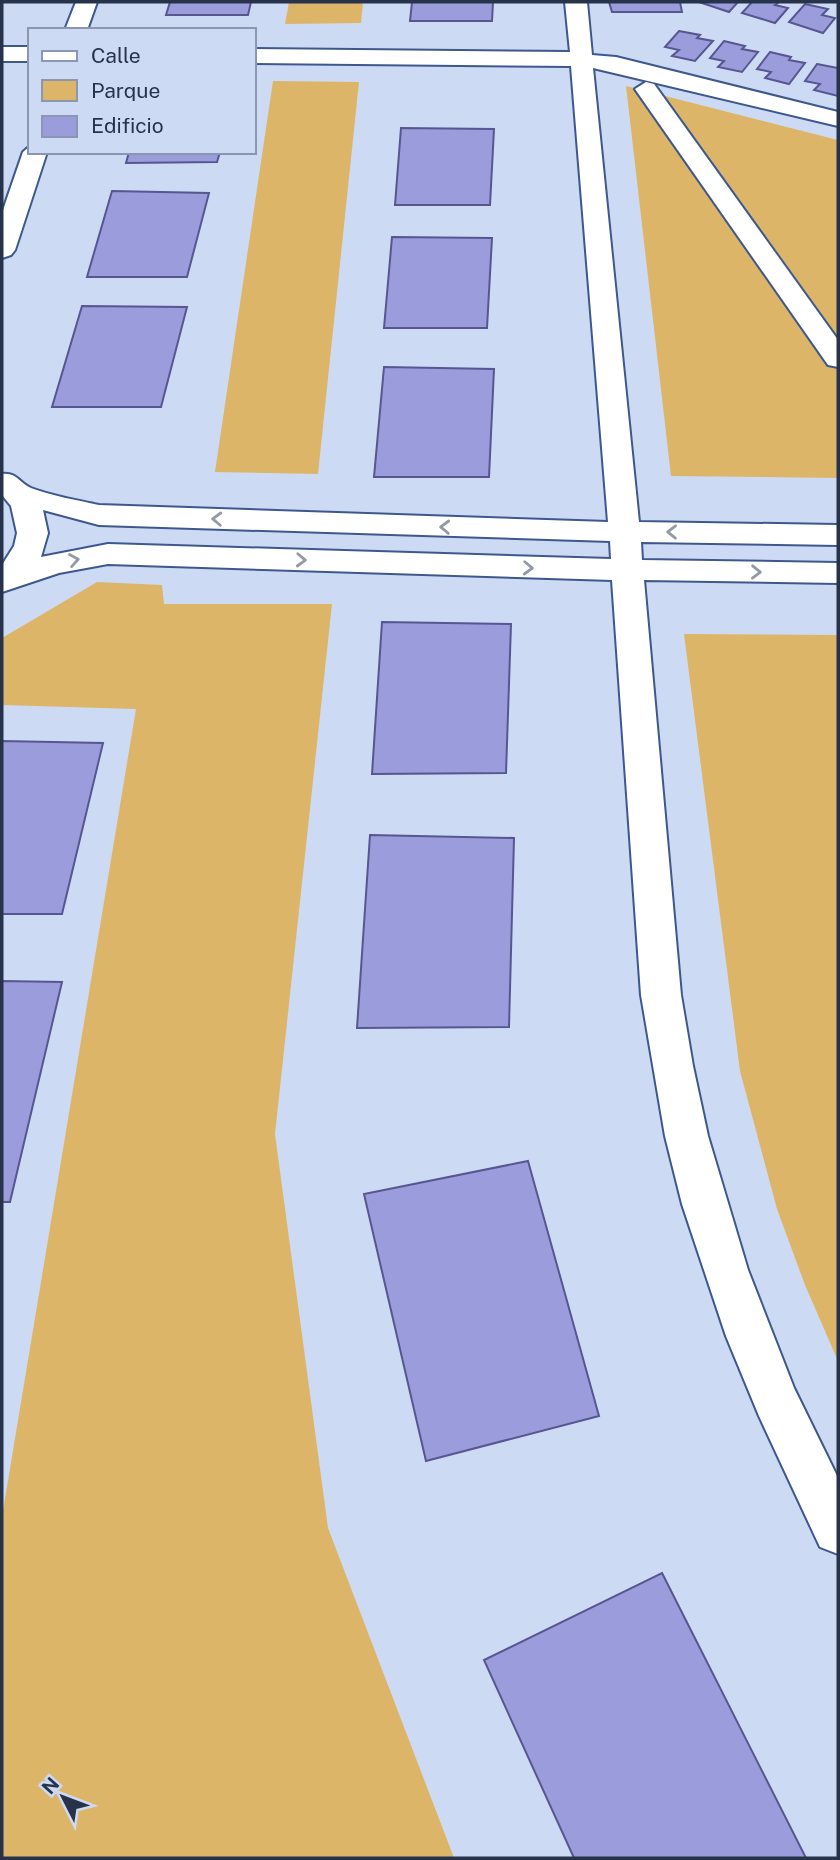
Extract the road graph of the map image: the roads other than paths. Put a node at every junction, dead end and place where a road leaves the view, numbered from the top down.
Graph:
1 (86, 2) edge
2 (576, 2) edge
3 (77, 28) edge
4 (2, 54) edge
5 (28, 54) edge
6 (256, 56) edge
7 (583, 63) junction
8 (646, 89) dead end
9 (838, 120) edge
10 (34, 154) edge
11 (2, 250) edge
12 (838, 359) edge
13 (12, 487) edge
14 (624, 531) junction
15 (838, 535) edge
16 (627, 570) junction
17 (838, 573) edge
18 (5, 580) edge
19 (838, 1529) edge

1 - 3 street
2 - 7 street
4 - 5 street
6 - 7 street
7 - 9 street
7 - 14 street
8 - 12 street
10 - 11 street
14 -> 13 street
13 - 18 street
15 -> 14 street
14 - 16 street
16 -> 17 street
18 -> 16 street
16 - 19 street

